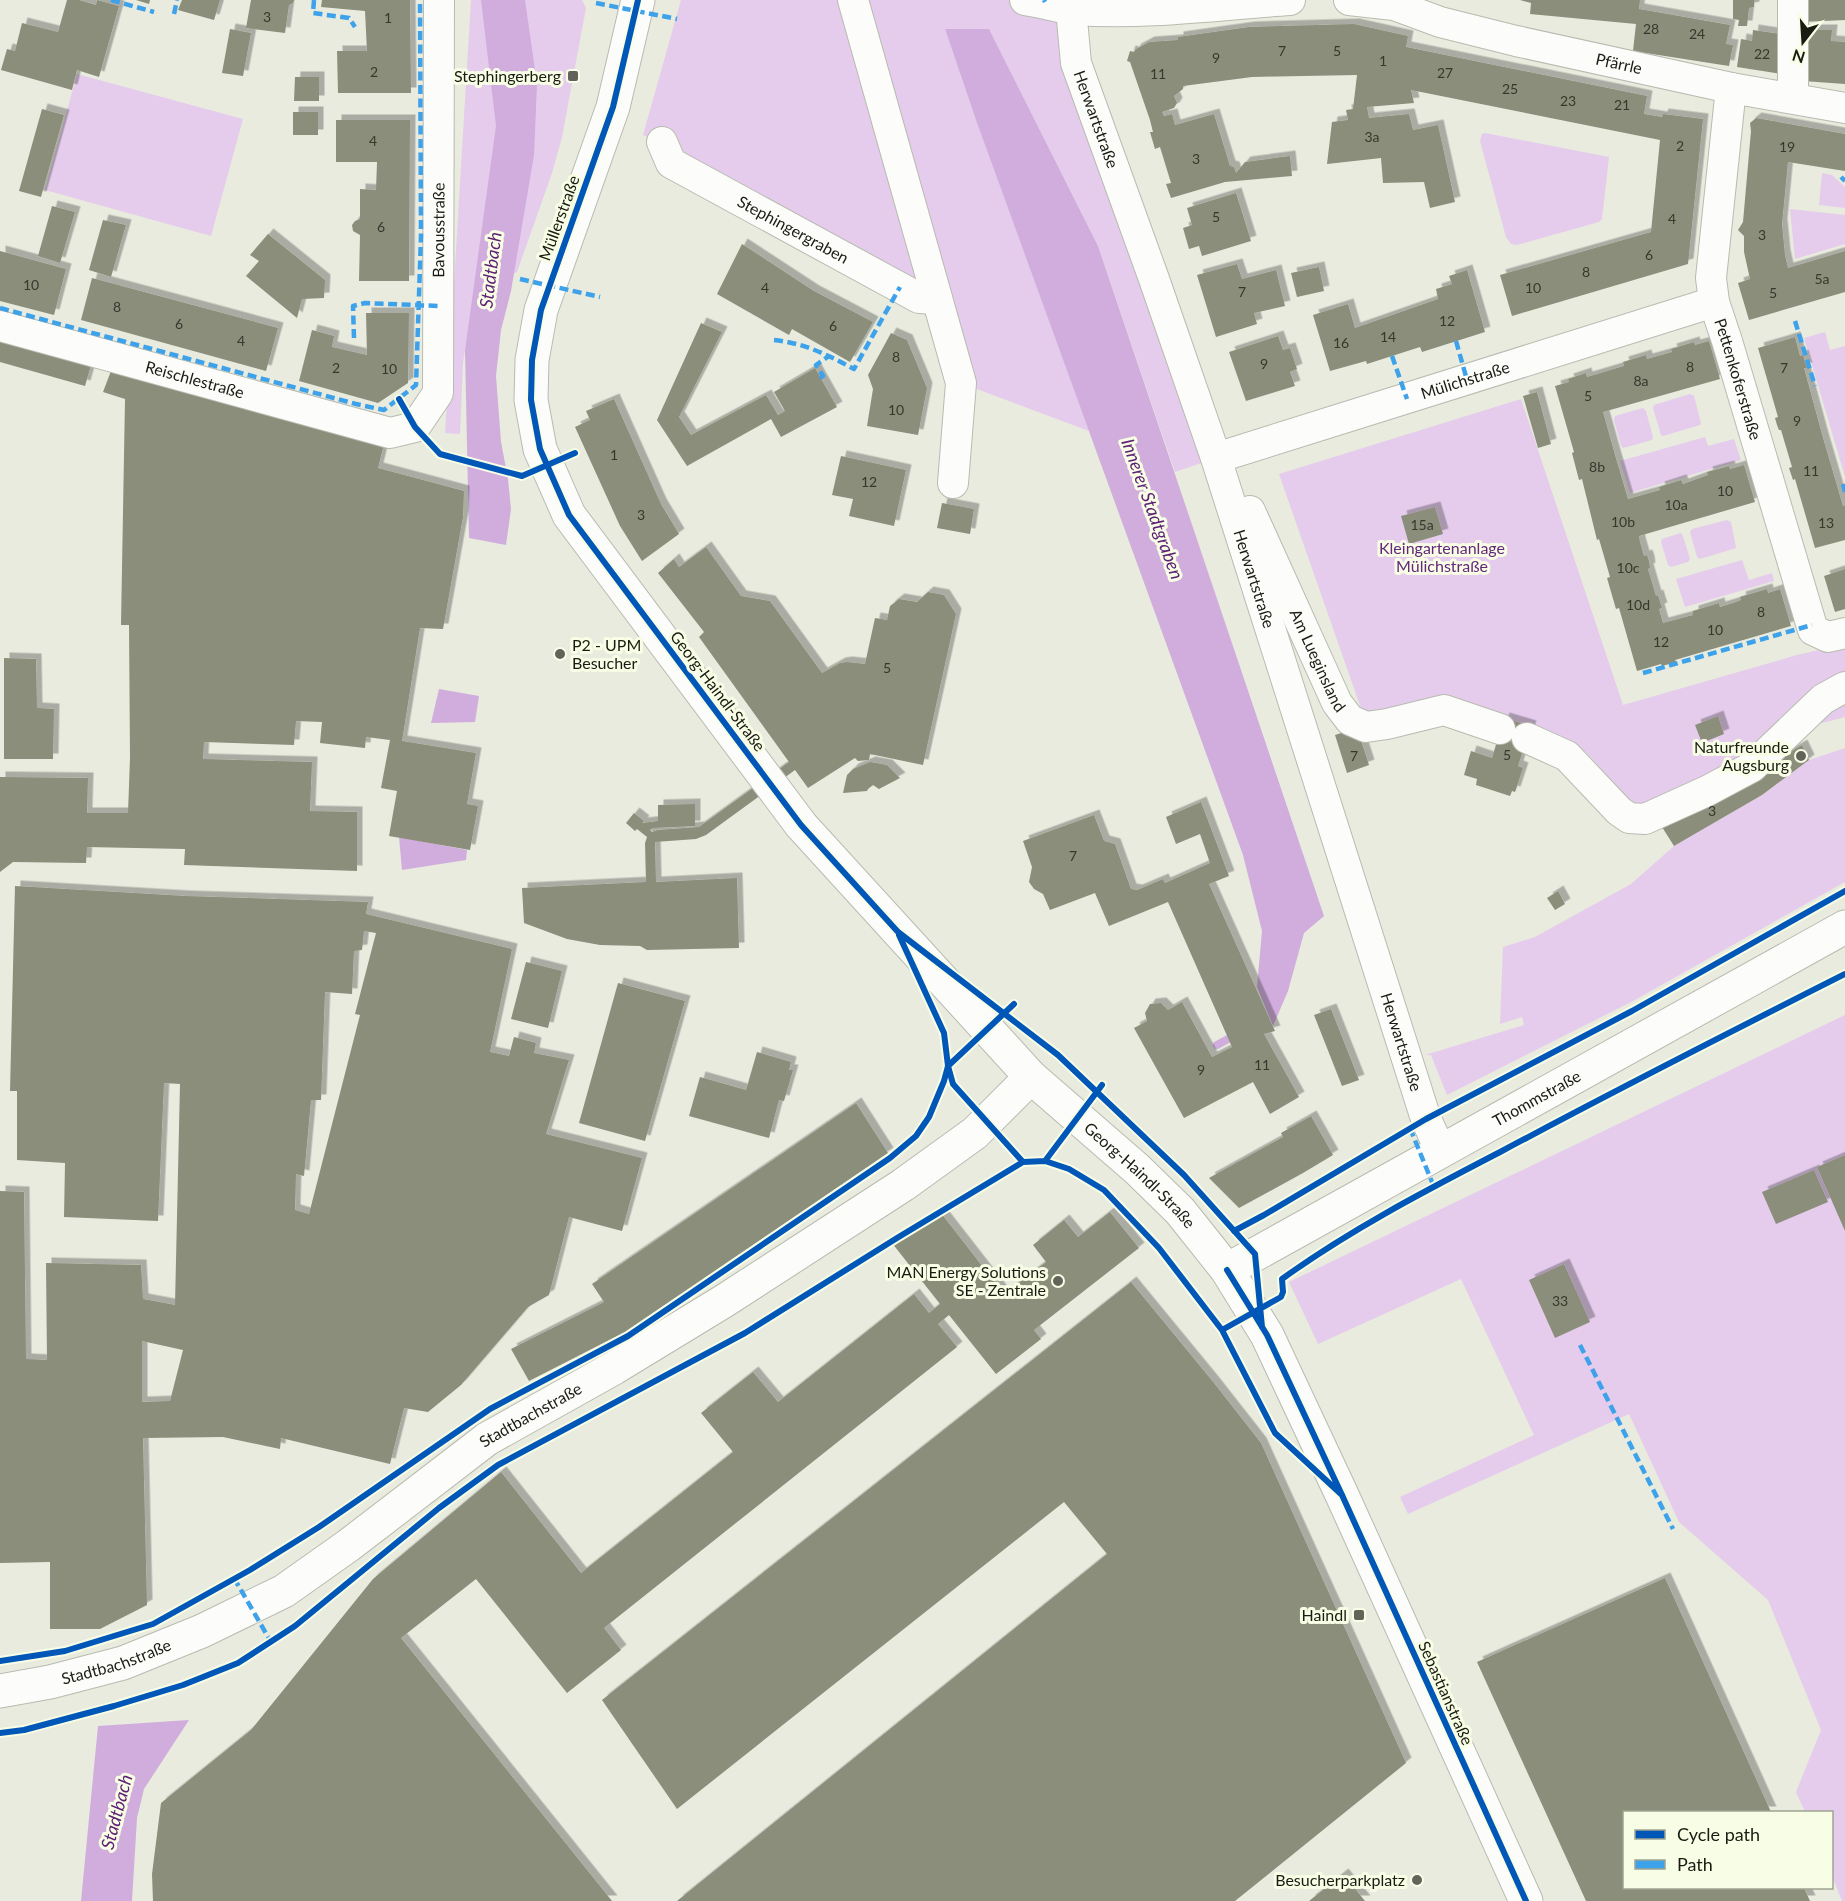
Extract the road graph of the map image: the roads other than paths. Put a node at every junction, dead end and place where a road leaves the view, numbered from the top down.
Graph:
1 (440, 0) edge
2 (638, 0) edge
3 (853, 0) edge
4 (1025, 0) edge
5 (1290, 0) edge
6 (1349, 0) edge
7 (1793, 0) edge
8 (1395, 2) edge
9 (1124, 6) edge
10 (1071, 9) junction
11 (1731, 88) junction
12 (1793, 98) junction
13 (1845, 108) edge
14 (662, 142) dead end
15 (937, 299) junction
16 (1714, 302) junction
17 (0, 326) edge
18 (390, 433) joint
19 (540, 449) joint
20 (1218, 461) junction
21 (953, 483) dead end
22 (1845, 633) edge
23 (1845, 687) edge
24 (1845, 927) edge
25 (1031, 1077) junction
26 (1440, 1150) junction
27 (1227, 1270) junction
28 (0, 1691) edge
29 (1526, 1901) edge

1 - 18 street, Bavousstraße
2 - 19 main road, Müllerstraße
3 - 15 street
4 - 10 street
5 - 9 street
6 - 8 street
7 - 12 street
8 - 11 street, Pfärrle
9 - 10 street
10 - 20 street, Herwartstraße
11 - 12 street, Pfärrle
11 - 16 street, Pettenkoferstraße
12 - 13 street, Pfärrle
14 - 15 street, Stephingergraben
15 - 21 street
16 - 20 street, Mülichstraße
16 - 22 street, Pettenkoferstraße
17 - 18 street, Reischlestraße
19 - 25 main road, Georg-Haindl-Straße
20 - 23 street, Am Lueginsland
20 - 26 street, Herwartstraße
24 - 26 main road, Thommstraße
25 - 27 main road, Georg-Haindl-Straße
25 - 28 main road, Stadtbachstraße
26 - 27 main road, Thommstraße
27 - 29 main road, Sebastianstraße

